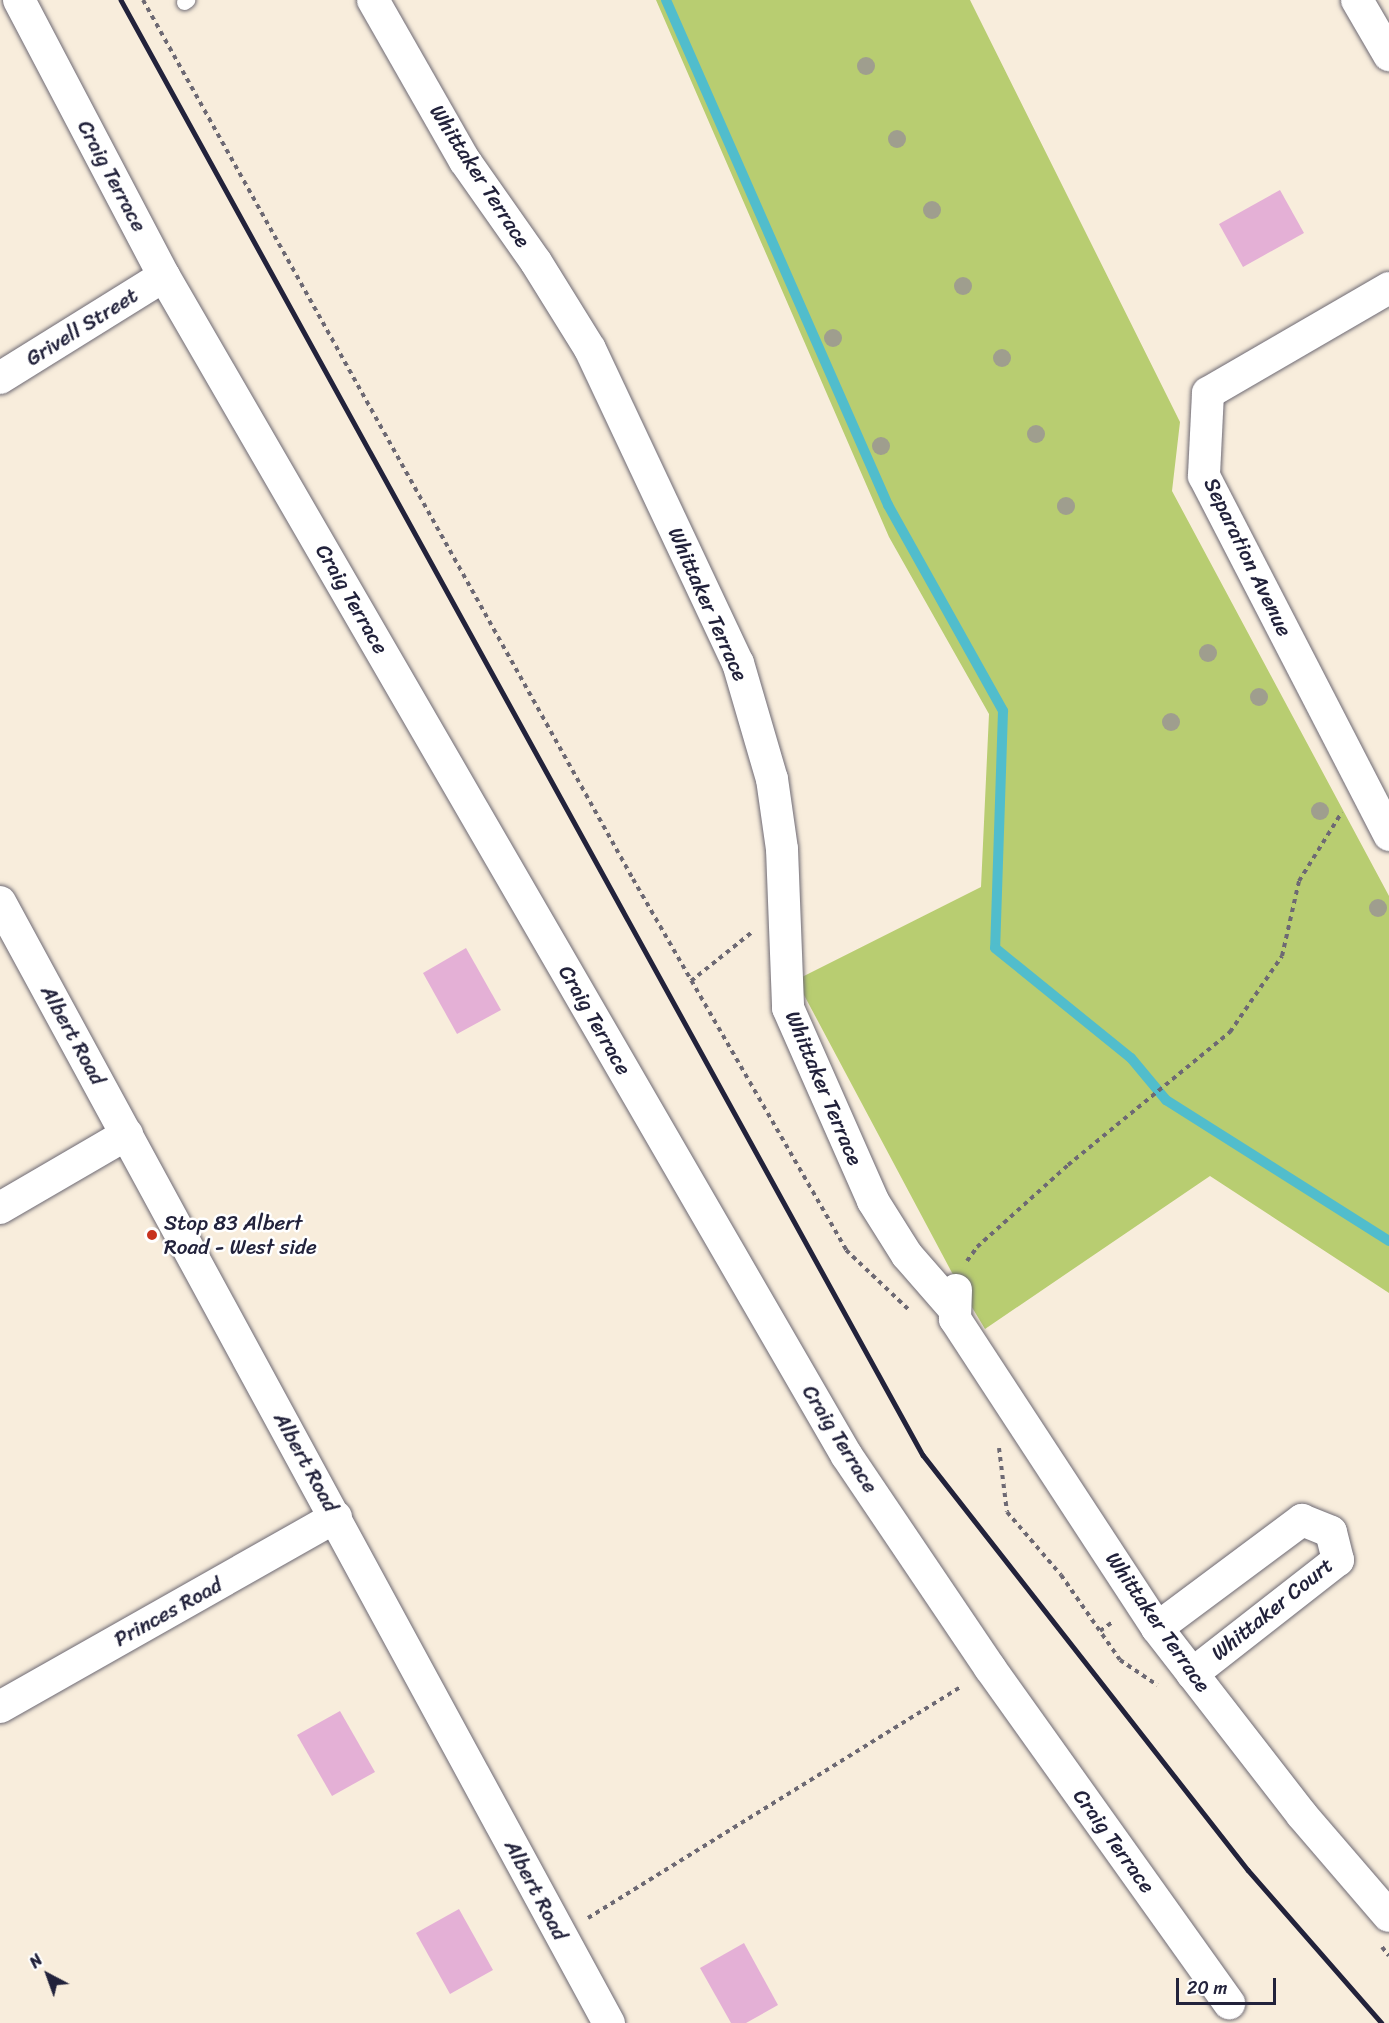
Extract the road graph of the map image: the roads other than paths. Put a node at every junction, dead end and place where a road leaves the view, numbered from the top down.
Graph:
1 (19, 0) edge
2 (373, 0) edge
3 (1357, 0) edge
4 (1389, 55) edge
5 (164, 276) junction
6 (1389, 288) edge
7 (0, 378) edge
8 (1389, 835) edge
9 (0, 902) edge
10 (127, 1134) junction
11 (0, 1208) edge
12 (336, 1517) junction
13 (1158, 1628) junction
14 (1192, 1674) junction
15 (0, 1707) edge
16 (1383, 1928) edge
17 (1229, 2003) dead end
18 (609, 2023) edge

1 - 5 street, Craig Terrace
2 - 13 street, Whittaker Terrace
3 - 4 street
5 - 7 street, Grivell Street
5 - 17 street, Craig Terrace
6 - 8 street, Separation Avenue
9 - 10 street, Albert Road
10 - 11 street
10 - 12 street, Albert Road
12 - 15 street, Princes Road
12 - 18 street, Albert Road
13 - 14 street, Whittaker Terrace
13 - 14 street, Whittaker Court
14 - 16 street, Whittaker Terrace

